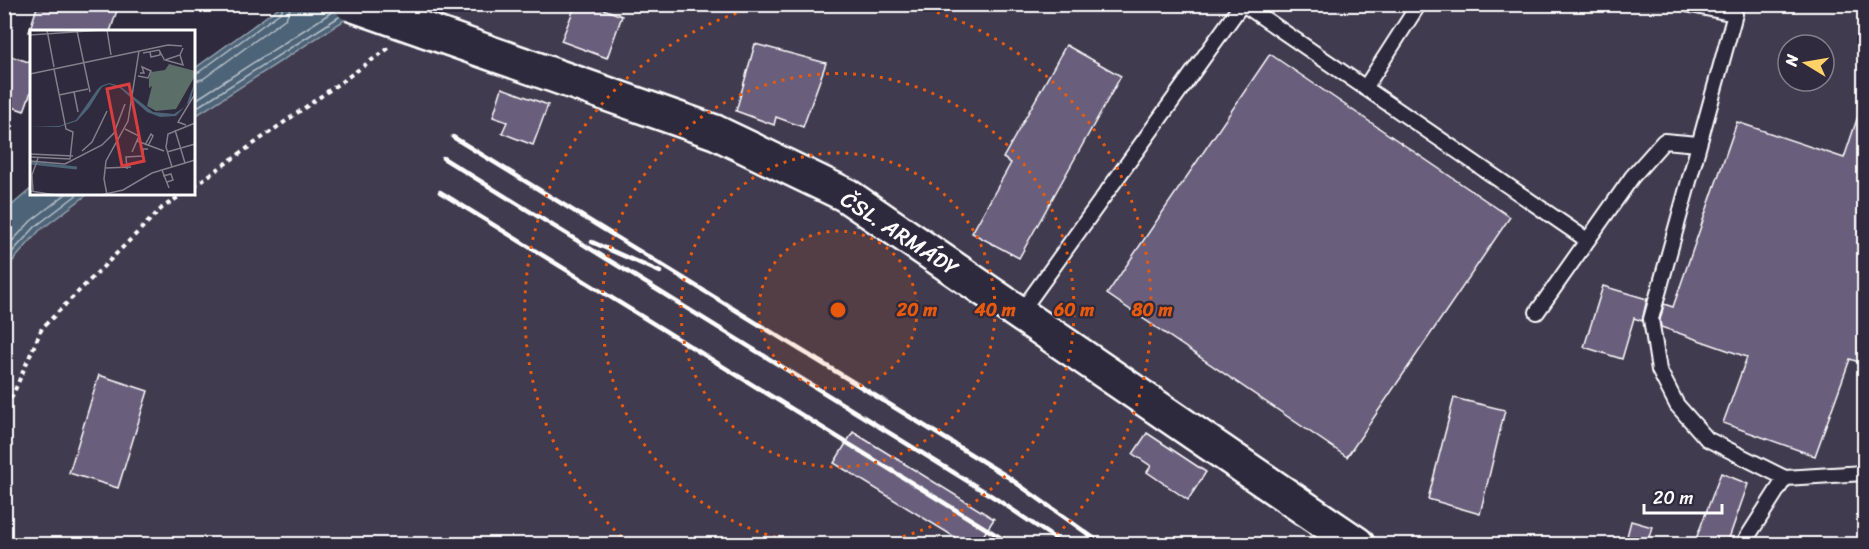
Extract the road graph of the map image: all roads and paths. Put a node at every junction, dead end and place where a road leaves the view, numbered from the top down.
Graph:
1 (351, 4) edge
2 (1242, 4) edge
3 (1419, 4) edge
4 (1686, 4) edge
5 (393, 45) dead end
6 (1365, 88) junction
7 (1698, 144) junction
8 (195, 185) edge
9 (182, 195) edge
10 (1587, 240) junction
11 (1537, 312) dead end
12 (1020, 314) junction
13 (4, 415) edge
14 (1864, 473) edge
15 (1785, 478) junction
16 (1357, 544) edge
17 (1743, 544) edge

1 - 12 main road, ČSL. ARMÁDY, bridge
2 - 6 lane
2 - 12 lane
3 - 6 lane
4 - 7 lane
5 - 8 path
6 - 10 lane
7 - 10 lane
7 - 15 lane
9 - 13 path
10 - 11 lane
12 - 16 main road, ČSL. ARMÁDY
14 - 15 lane
15 - 17 lane

